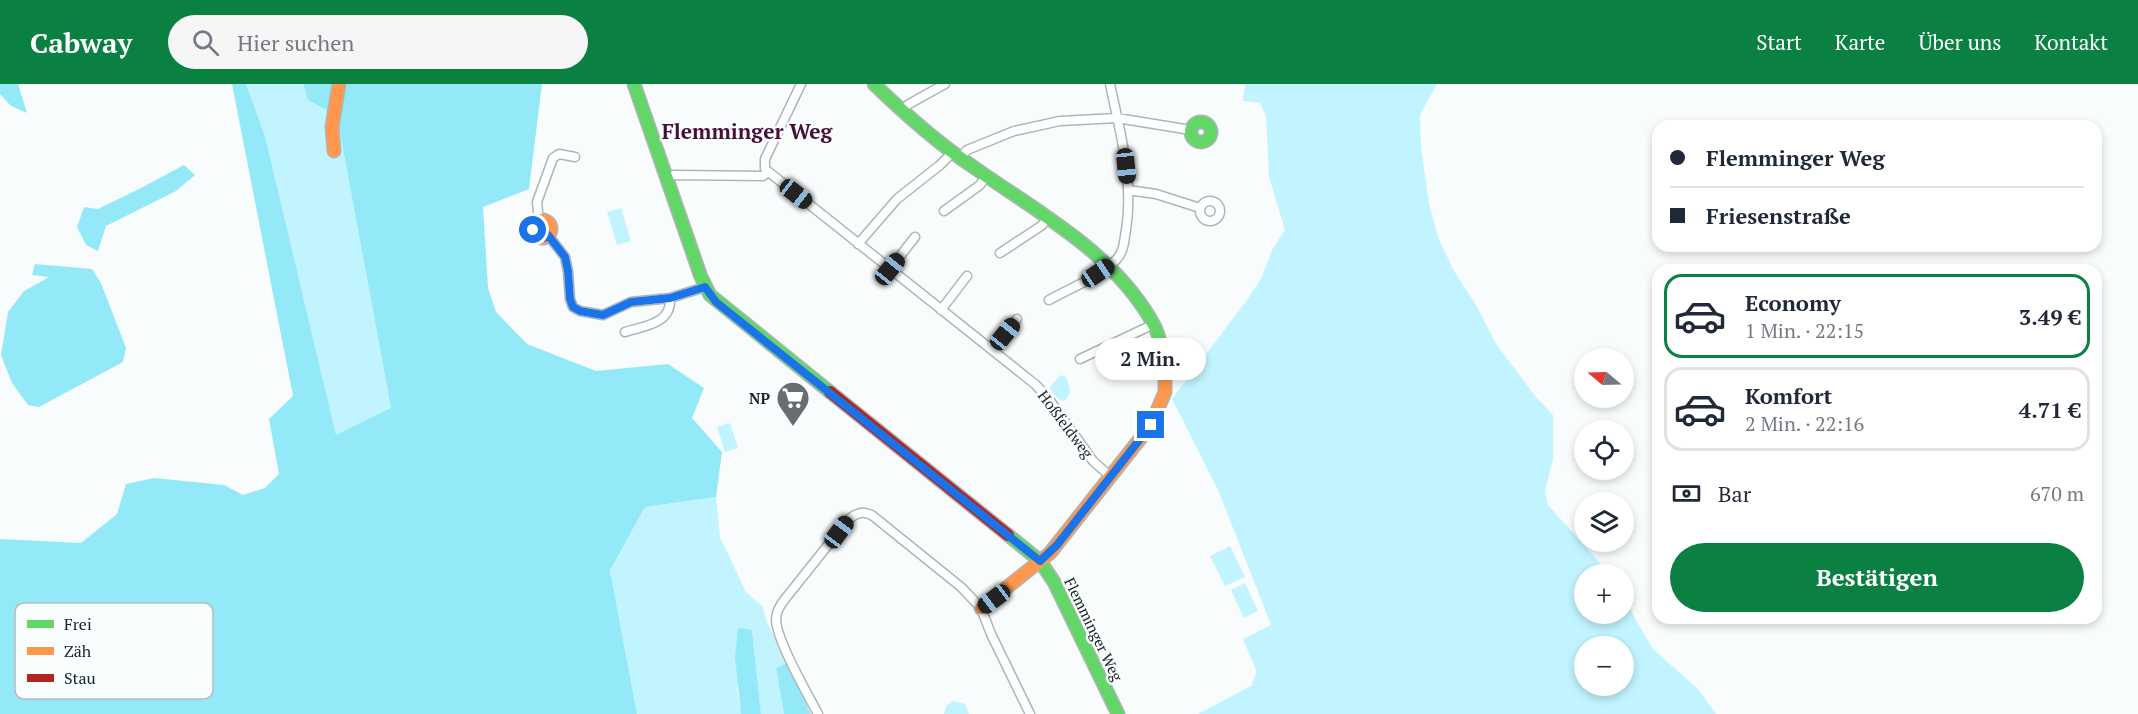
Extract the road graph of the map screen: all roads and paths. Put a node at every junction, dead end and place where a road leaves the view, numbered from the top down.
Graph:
1 (339, 84) edge
2 (634, 84) edge
3 (801, 84) edge
4 (874, 84) edge
5 (945, 84) edge
6 (1110, 84) edge
7 (902, 110) junction
8 (1117, 118) junction
9 (1191, 130) dead end
10 (334, 151) dead end
11 (956, 155) junction
12 (575, 157) dead end
13 (768, 172) junction
14 (986, 176) junction
15 (666, 178) junction
16 (1128, 190) junction
17 (1200, 208) dead end
18 (944, 211) dead end
19 (1050, 217) junction
20 (539, 221) joint
21 (548, 235) joint
22 (915, 237) dead end
23 (858, 244) junction
24 (1000, 253) dead end
25 (1109, 266) junction
26 (890, 269) junction
27 (967, 276) dead end
28 (705, 287) junction
29 (670, 298) junction
30 (1048, 300) dead end
31 (941, 310) junction
32 (1017, 319) dead end
33 (1154, 324) junction
34 (624, 332) dead end
35 (992, 350) junction
36 (1080, 359) dead end
37 (1111, 477) junction
38 (1040, 561) junction
39 (981, 608) junction
40 (818, 714) edge
41 (1030, 714) edge
42 (1118, 714) edge

1 - 10 street
2 - 15 street, Flemminger Weg
3 - 13 street
4 - 7 street
5 - 7 street
6 - 8 street
7 - 11 street
8 - 9 street
8 - 11 street
8 - 16 street
11 - 14 street
11 - 23 street
12 - 20 street
13 - 15 street
13 - 23 street, Hoßfeldweg
14 - 18 street
14 - 19 street
15 - 28 street, Flemminger Weg
16 - 17 street
16 - 25 street
19 - 24 street
19 - 25 street
20 - 21 street
21 - 29 street
22 - 26 street
23 - 26 street, Hoßfeldweg
25 - 30 street
25 - 33 street
26 - 31 street, Hoßfeldweg
27 - 31 street
28 - 29 street
28 - 38 street, Flemminger Weg
29 - 34 street
31 - 35 street, Hoßfeldweg
32 - 35 street
33 - 36 street
33 - 37 street
35 - 37 street, Hoßfeldweg
37 - 38 street
38 - 39 street
38 - 42 street, Flemminger Weg
39 - 40 street
39 - 41 street

